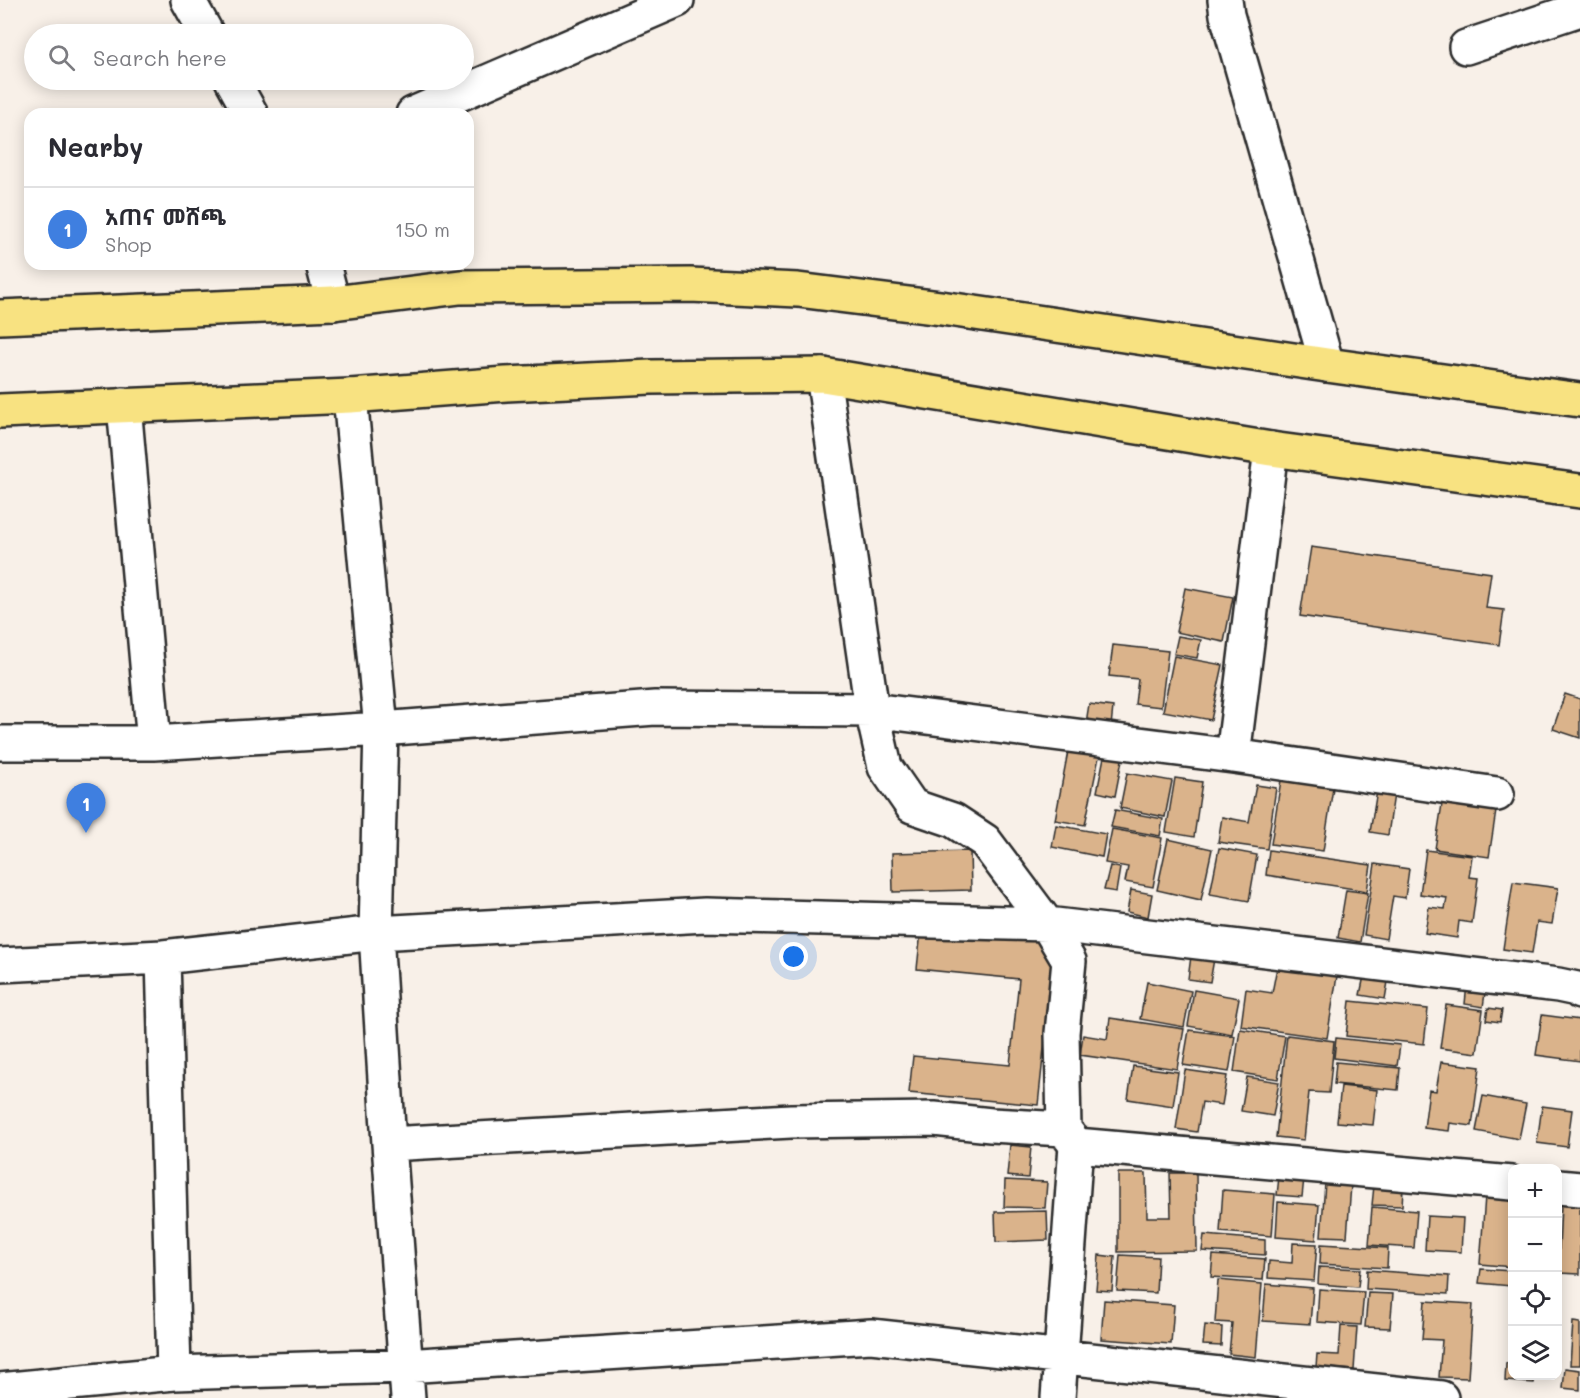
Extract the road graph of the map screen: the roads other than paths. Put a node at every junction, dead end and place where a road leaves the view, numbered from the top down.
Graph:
1 (188, 0) edge
2 (677, 0) edge
3 (1225, 0) edge
4 (1580, 9) edge
5 (201, 24) edge
6 (1466, 47) dead end
7 (474, 88) edge
8 (238, 90) edge
9 (469, 90) edge
10 (248, 108) edge
11 (427, 108) edge
12 (325, 270) edge
13 (333, 303) junction
14 (0, 317) edge
15 (1327, 365) junction
16 (823, 375) junction
17 (350, 396) junction
18 (1580, 400) edge
19 (124, 405) junction
20 (0, 411) edge
21 (1271, 449) junction
22 (1580, 491) edge
23 (872, 710) junction
24 (381, 729) junction
25 (0, 743) edge
26 (154, 744) junction
27 (1233, 756) junction
28 (1497, 794) dead end
29 (1047, 924) junction
30 (376, 933) junction
31 (163, 957) junction
32 (0, 965) edge
33 (1580, 992) edge
34 (1070, 1137) junction
35 (389, 1144) junction
36 (1580, 1179) edge
37 (1508, 1183) edge
38 (1562, 1187) edge
39 (1580, 1189) edge
40 (1060, 1355) junction
41 (405, 1366) junction
42 (174, 1373) junction
43 (0, 1390) edge
44 (408, 1398) edge
45 (1058, 1398) edge
46 (1441, 1398) edge

1 - 5 street
2 - 7 street
3 - 15 street
4 - 6 street
8 - 10 street
9 - 11 street
12 - 13 street
13 - 14 highway
13 - 15 highway
15 - 18 highway
16 - 17 highway
16 - 21 highway
16 - 23 street
17 - 19 highway
17 - 24 street
19 - 20 highway
19 - 26 street
21 - 22 highway
21 - 27 street
23 - 24 street
23 - 27 street
23 - 29 street
24 - 26 street
24 - 30 street
25 - 26 street
27 - 28 street
29 - 30 street
29 - 33 street
29 - 34 street
30 - 31 street
30 - 35 street
31 - 32 street
31 - 42 street
34 - 35 street
34 - 37 street
34 - 40 street
35 - 41 street
36 - 39 street
38 - 39 street
40 - 41 street
40 - 45 street
40 - 46 street
41 - 42 street
41 - 44 street
42 - 43 street

